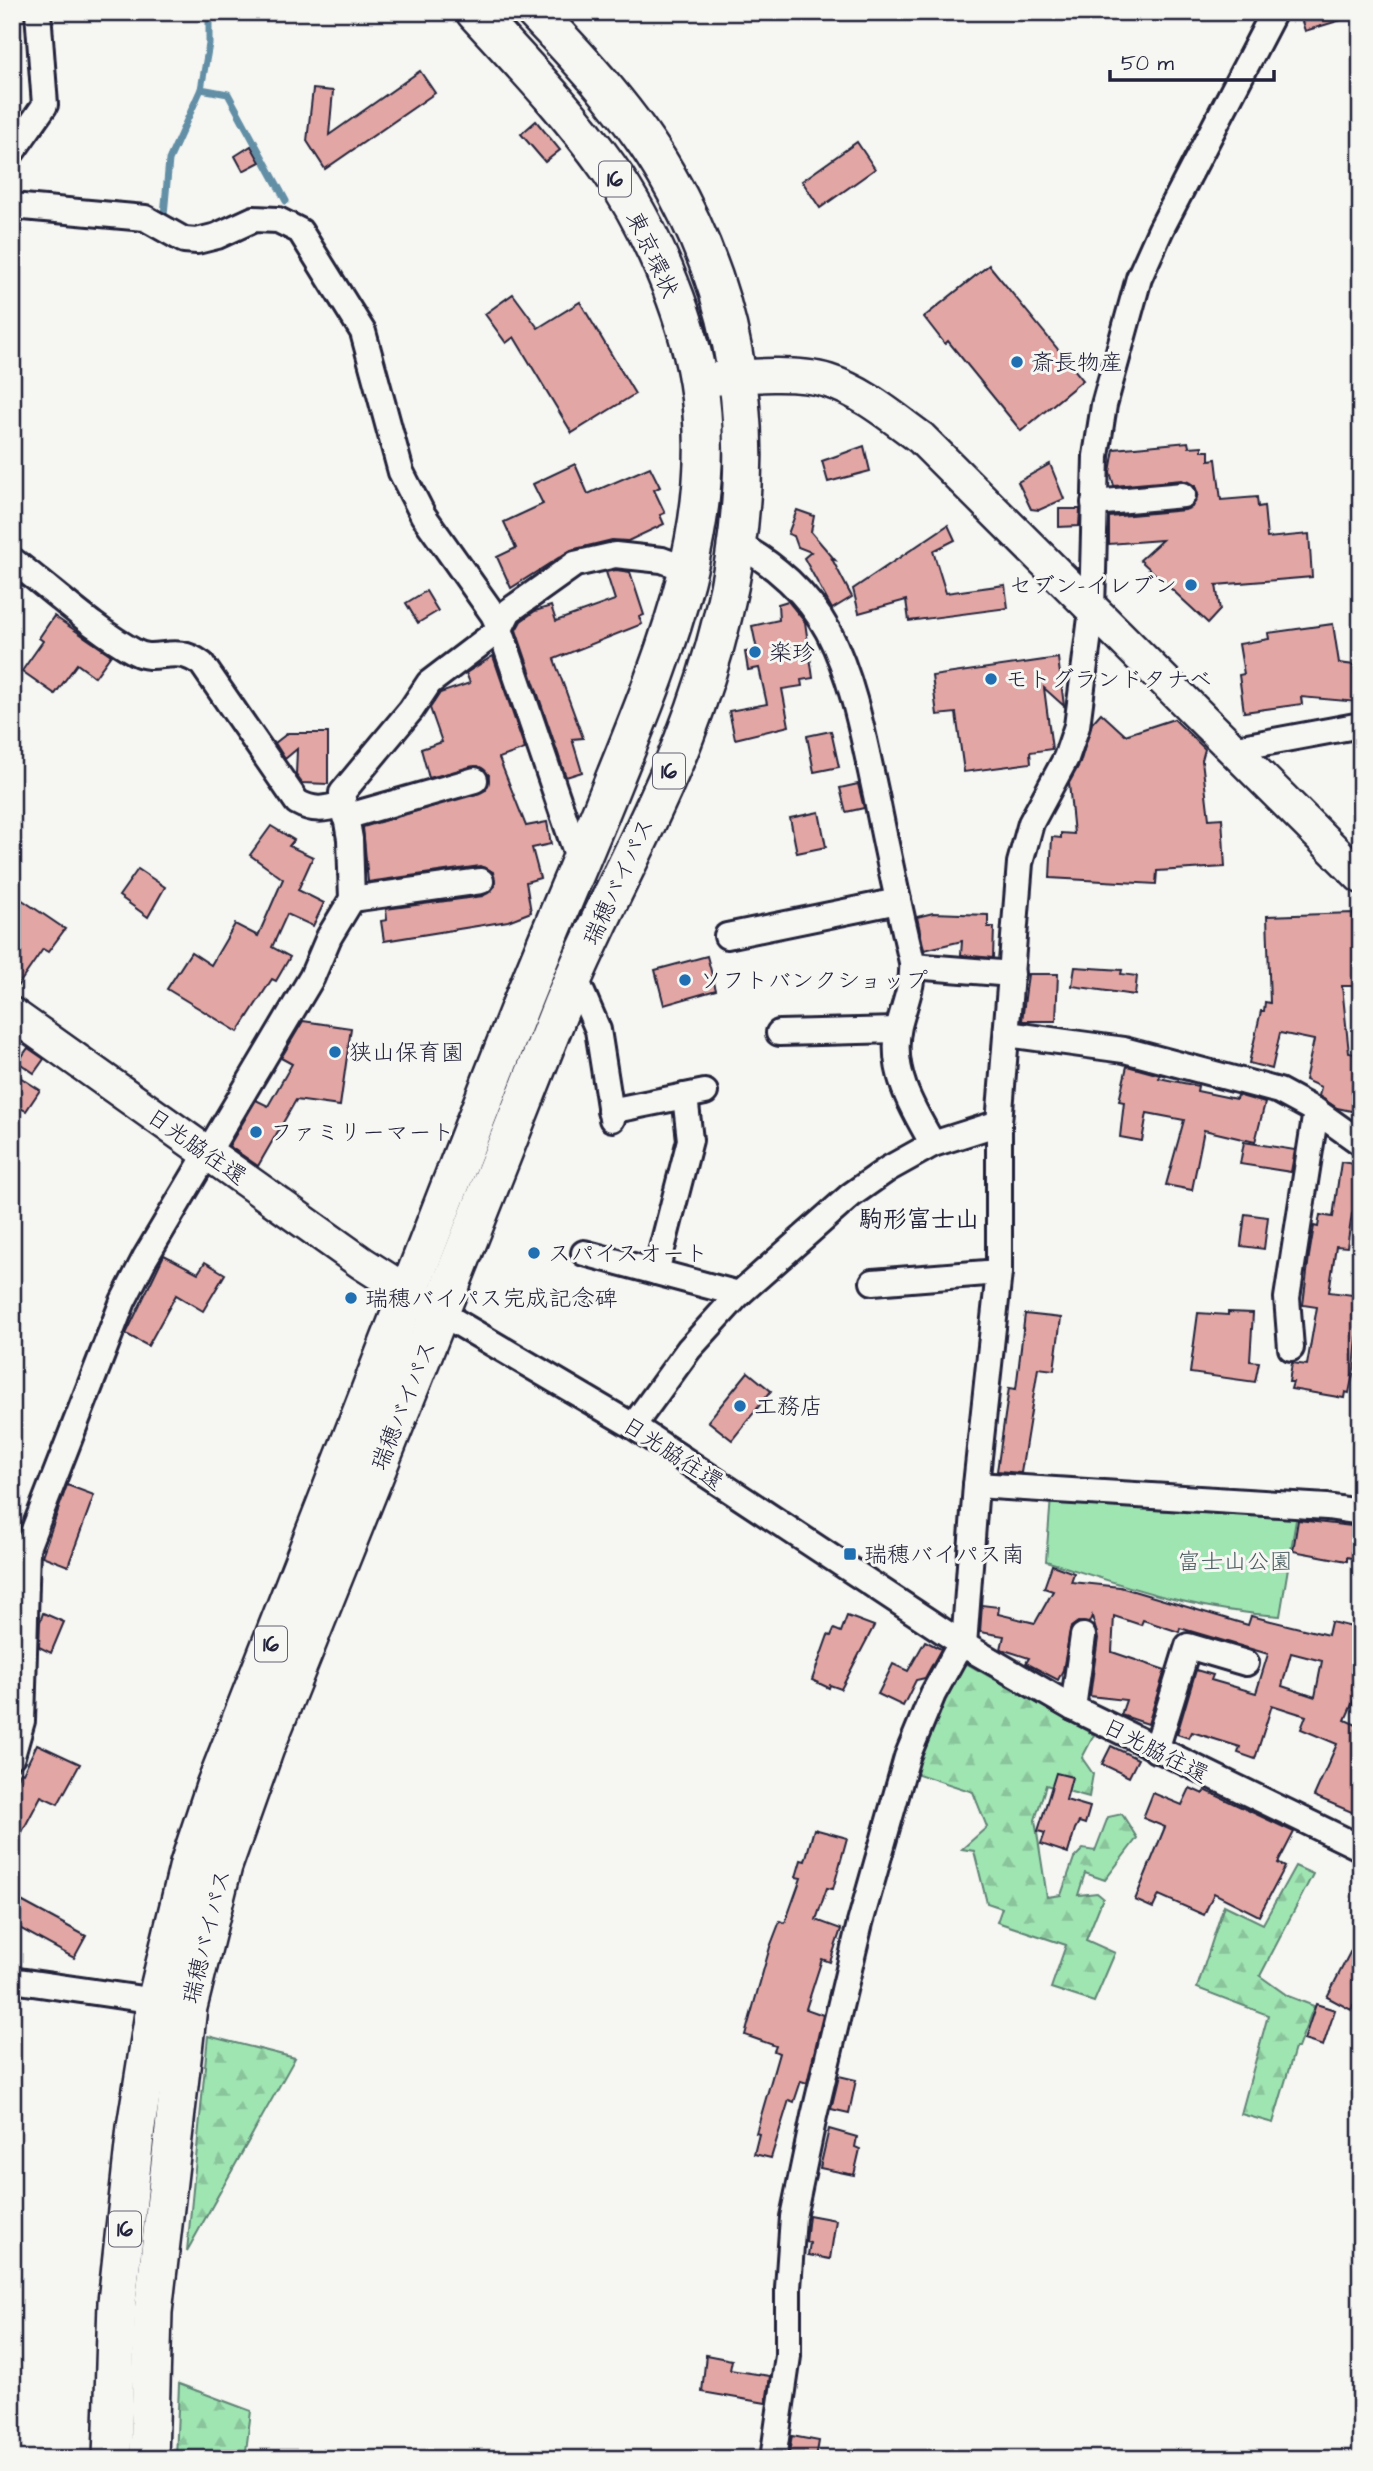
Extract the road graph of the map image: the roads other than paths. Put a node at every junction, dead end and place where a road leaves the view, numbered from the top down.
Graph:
1 (38, 12) edge
2 (475, 12) edge
3 (535, 12) edge
4 (1274, 12) edge
5 (12, 152) edge
6 (12, 206) edge
7 (740, 376) junction
8 (698, 380) junction
9 (1183, 495) dead end
10 (1094, 503) junction
11 (737, 544) junction
12 (12, 559) edge
13 (689, 570) junction
14 (1092, 610) junction
15 (500, 629) junction
16 (1361, 725) edge
17 (1231, 749) junction
18 (475, 780) dead end
19 (344, 811) junction
20 (580, 864) junction
21 (1361, 877) edge
22 (481, 881) dead end
23 (352, 899) junction
24 (898, 901) junction
25 (727, 936) dead end
26 (912, 966) junction
27 (574, 974) junction
28 (1012, 974) junction
29 (12, 1014) edge
30 (898, 1030) junction
31 (779, 1033) dead end
32 (1007, 1034) junction
33 (1316, 1111) junction
34 (999, 1123) junction
35 (1361, 1143) edge
36 (933, 1144) junction
37 (208, 1154) junction
38 (584, 1253) dead end
39 (656, 1272) junction
40 (999, 1272) junction
41 (873, 1282) dead end
42 (410, 1294) junction
43 (739, 1294) junction
44 (441, 1313) junction
45 (1289, 1348) dead end
46 (633, 1426) junction
47 (976, 1485) junction
48 (1361, 1511) edge
49 (1083, 1636) dead end
50 (964, 1645) junction
51 (1246, 1663) dead end
52 (1073, 1708) junction
53 (1156, 1750) junction
54 (12, 1756) edge
55 (1361, 1848) edge
56 (12, 1980) edge
57 (172, 2004) junction
58 (112, 2459) edge
59 (149, 2459) edge
60 (773, 2459) edge

1 - 5 street
2 - 8 highway, 東京環状 / 16
3 - 7 highway, 東京環状 / 16
4 - 10 street
6 - 15 street
7 - 8 main road
7 - 11 highway, 瑞穂バイパス / 16
7 - 14 main road
8 - 13 highway, 瑞穂バイパス / 16
9 - 10 street
10 - 14 street
11 - 24 street
11 - 27 highway, 瑞穂バイパス / 16
12 - 19 street
13 - 15 street
13 - 20 highway, 瑞穂バイパス / 16
14 - 17 main road
14 - 28 street
15 - 19 street
15 - 20 street
16 - 17 street
17 - 21 main road
18 - 19 street
19 - 23 street
20 - 42 highway, 瑞穂バイパス / 16
22 - 23 street
23 - 37 street
24 - 25 street
24 - 26 street
26 - 28 street
26 - 30 street
27 - 39 street
27 - 44 highway, 瑞穂バイパス / 16
28 - 32 street
29 - 37 main road, 日光脇往還
30 - 31 street
30 - 36 street
32 - 33 street
32 - 34 street
33 - 35 street
33 - 45 street
34 - 36 street
34 - 40 street
36 - 43 street
37 - 42 main road, 日光脇往還
37 - 54 street
38 - 39 street
39 - 43 street
40 - 41 street
40 - 47 street
42 - 44 main road, 日光脇往還
42 - 57 highway, 瑞穂バイパス / 16
43 - 46 street
44 - 46 street, 日光脇往還
44 - 57 highway, 瑞穂バイパス / 16
46 - 50 street, 日光脇往還
47 - 48 street
47 - 50 street
49 - 52 street
50 - 52 street, 日光脇往還
50 - 60 street
51 - 53 street
52 - 53 street, 日光脇往還
53 - 55 street, 日光脇往還
56 - 57 street
57 - 58 highway, 瑞穂バイパス / 16
57 - 59 highway, 瑞穂バイパス / 16

